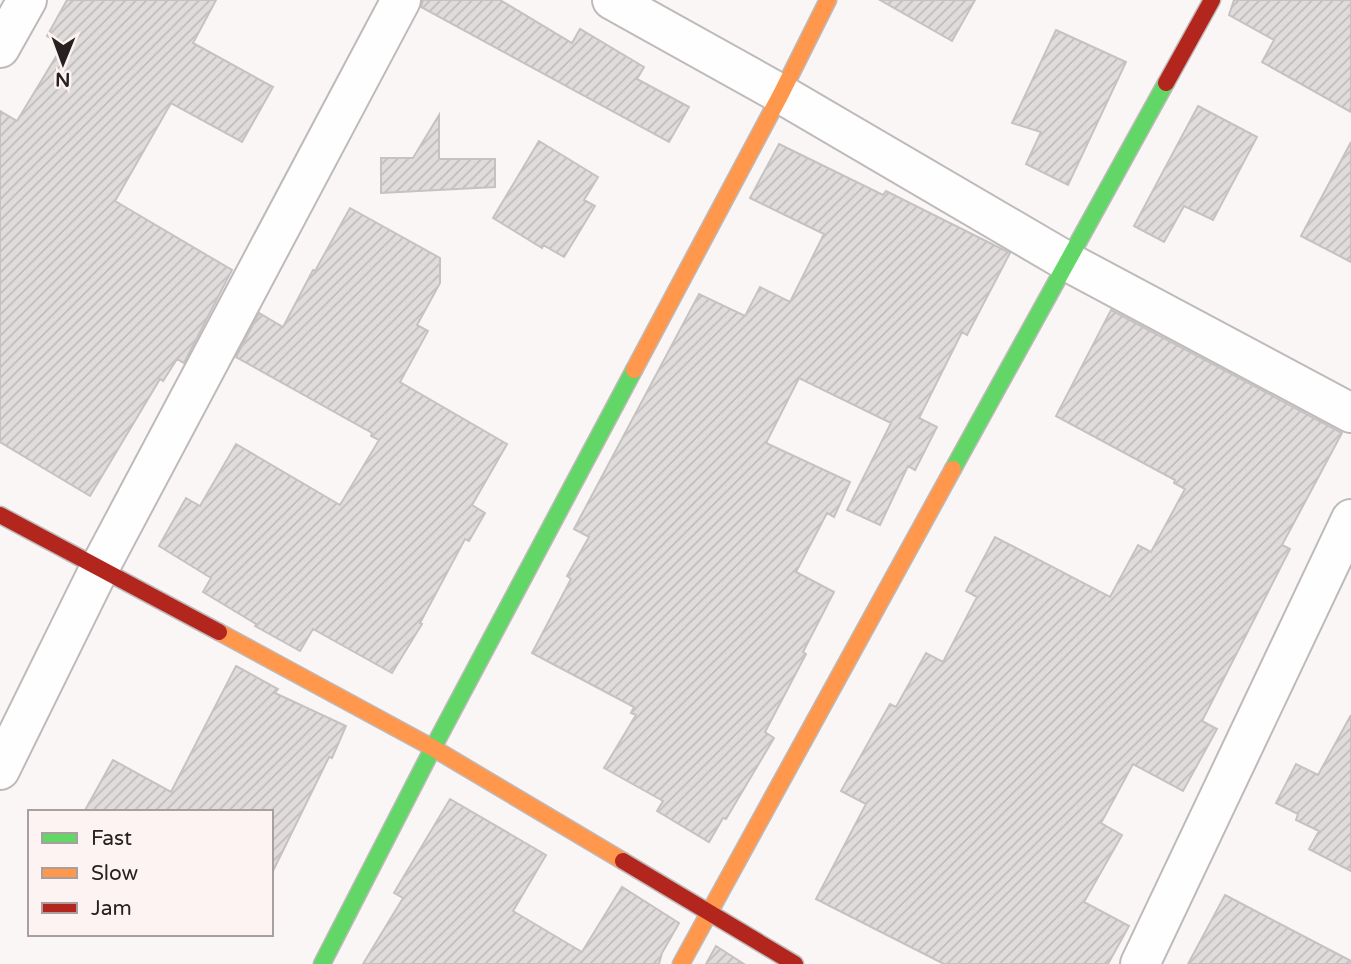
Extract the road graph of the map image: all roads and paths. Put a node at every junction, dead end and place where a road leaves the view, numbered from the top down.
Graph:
1 (27, 0) edge
2 (401, 0) edge
3 (612, 0) edge
4 (828, 0) edge
5 (1212, 0) edge
6 (0, 48) edge
7 (781, 94) junction
8 (1068, 262) junction
9 (1351, 413) edge
10 (0, 516) edge
11 (1351, 519) edge
12 (100, 567) junction
13 (433, 748) junction
14 (0, 769) edge
15 (709, 913) junction
16 (322, 964) edge
17 (681, 964) edge
18 (795, 964) edge
19 (1140, 964) edge

1 - 6 street
2 - 12 street
3 - 7 street
4 - 7 street
5 - 8 street
7 - 8 street
7 - 13 street
8 - 9 street
8 - 15 street
10 - 12 street
11 - 19 street
12 - 13 street
12 - 14 street
13 - 15 street
13 - 16 street
15 - 17 street
15 - 18 street

